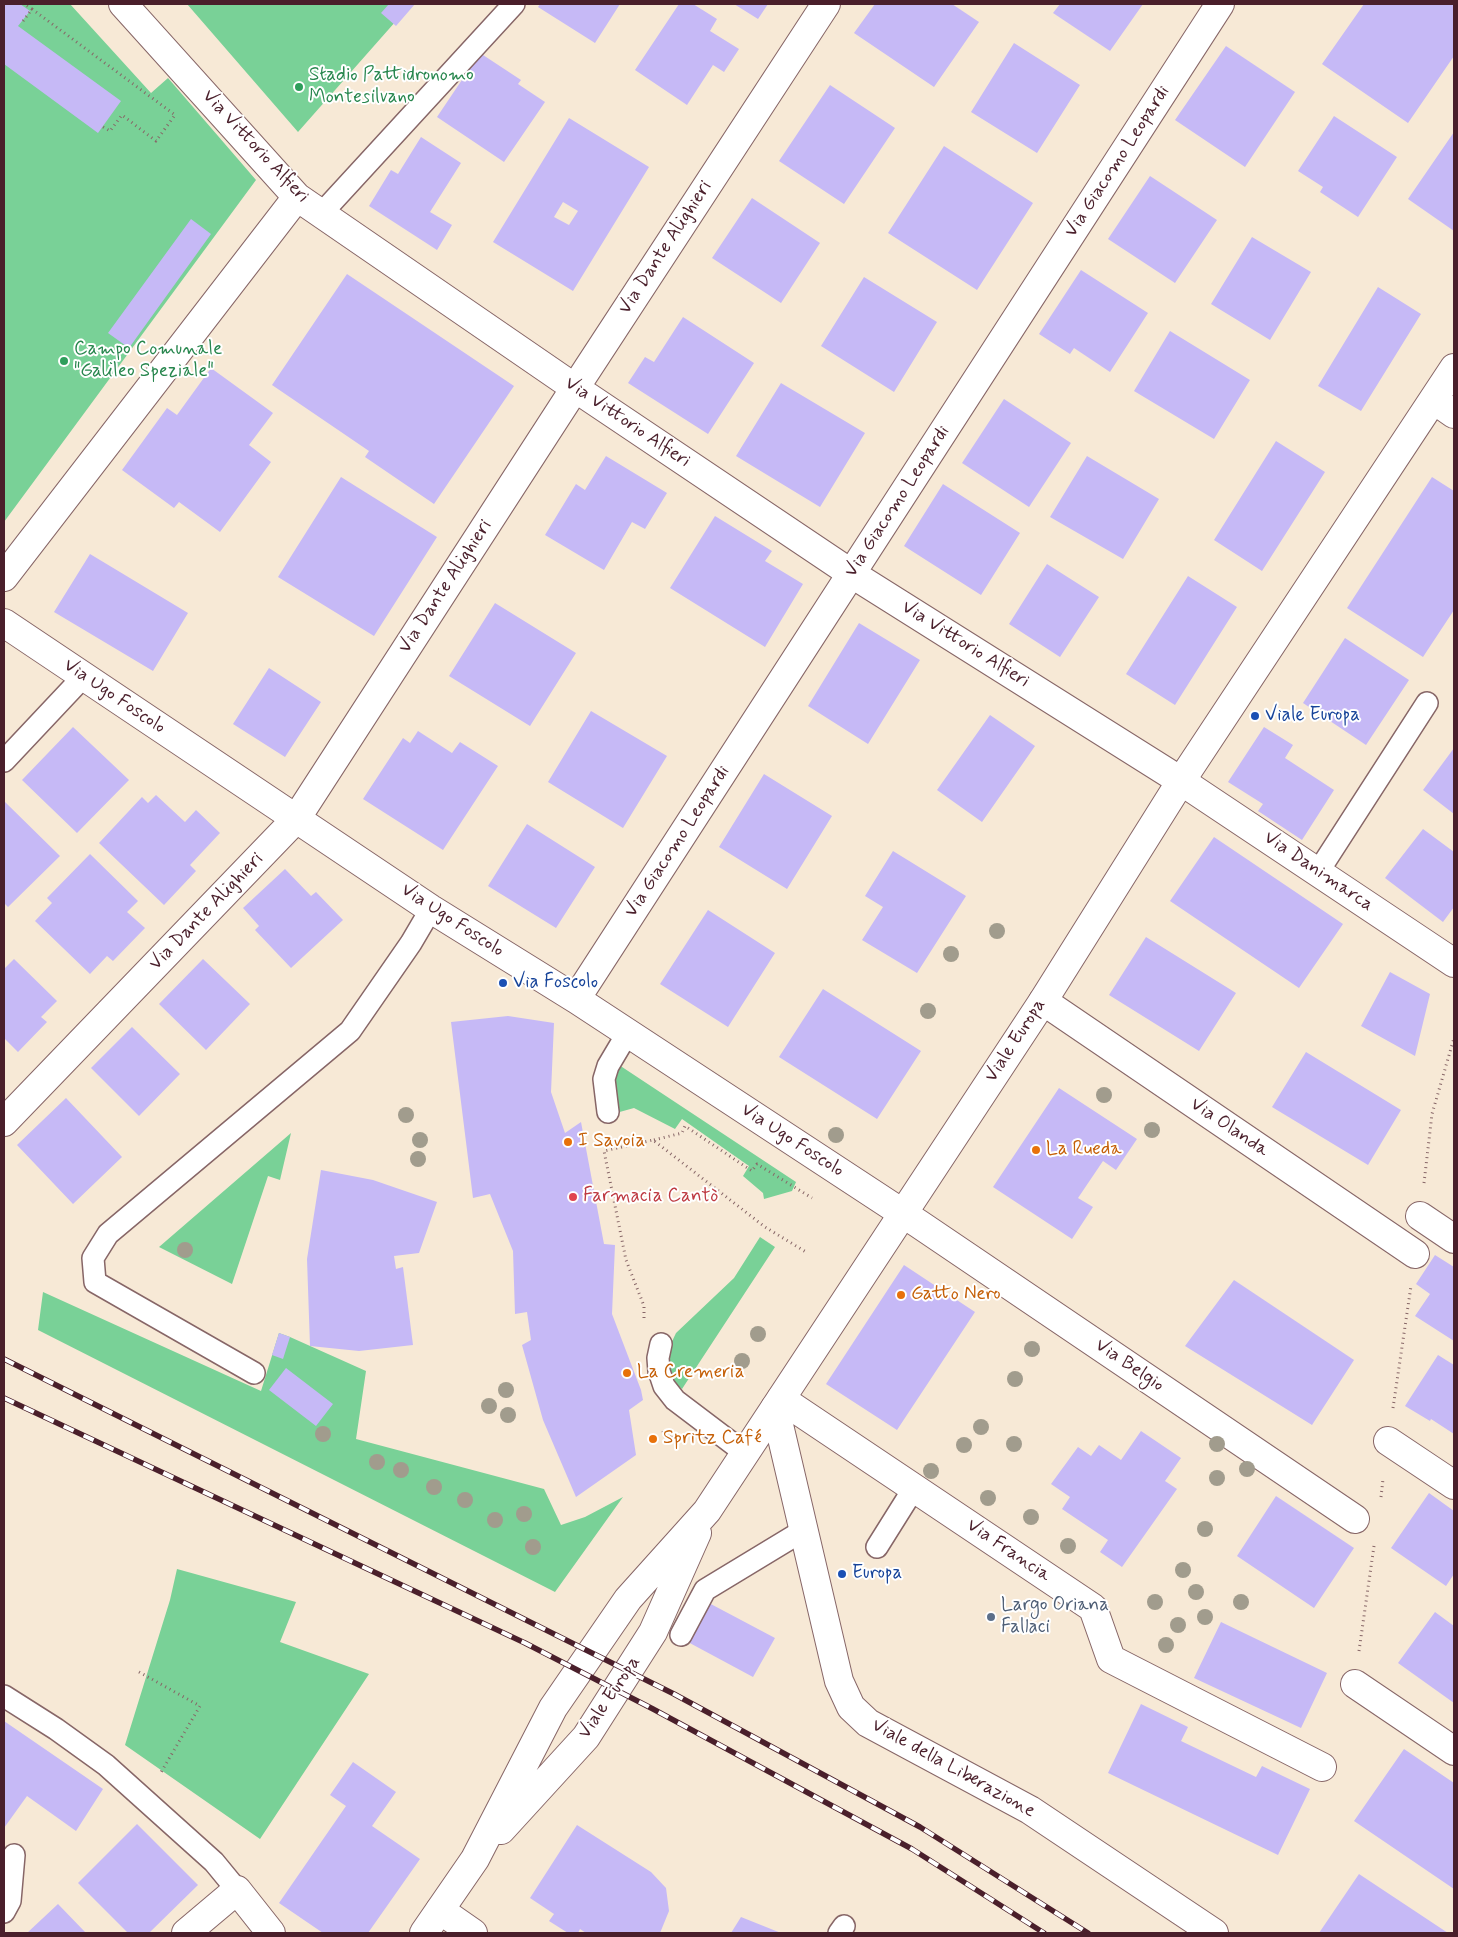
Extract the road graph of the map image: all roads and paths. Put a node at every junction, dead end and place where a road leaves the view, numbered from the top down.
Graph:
1 (24, 4) edge
2 (123, 4) edge
3 (514, 4) edge
4 (826, 4) edge
5 (1220, 4) edge
6 (32, 9) junction
7 (23, 21) dead end
8 (103, 126) dead end
9 (297, 198) junction
10 (321, 214) junction
11 (1454, 368) edge
12 (575, 388) junction
13 (1444, 407) edge
14 (852, 574) junction
15 (4, 577) edge
16 (4, 623) edge
17 (84, 676) junction
18 (1426, 703) dead end
19 (4, 761) edge
20 (1181, 781) junction
21 (296, 819) junction
22 (1318, 872) junction
23 (431, 909) junction
24 (1454, 963) edge
25 (576, 999) junction
26 (1043, 1001) junction
27 (627, 1034) junction
28 (1454, 1038) edge
29 (608, 1112) dead end
30 (4, 1122) edge
31 (653, 1140) junction
32 (796, 1188) dead end
33 (903, 1214) junction
34 (1420, 1216) joint
35 (1454, 1239) edge
36 (806, 1252) dead end
37 (1415, 1254) joint
38 (644, 1323) dead end
39 (661, 1344) dead end
40 (254, 1372) dead end
41 (778, 1404) junction
42 (661, 1424) dead end
43 (675, 1432) dead end
44 (1388, 1441) junction
45 (745, 1453) junction
46 (1454, 1485) edge
47 (914, 1488) junction
48 (1380, 1505) dead end
49 (707, 1511) junction
50 (1355, 1519) dead end
51 (804, 1530) junction
52 (1374, 1542) dead end
53 (877, 1548) dead end
54 (681, 1635) dead end
55 (139, 1672) dead end
56 (1355, 1684) joint
57 (4, 1696) edge
58 (1454, 1751) edge
59 (1322, 1767) dead end
60 (145, 1800) junction
61 (14, 1855) dead end
62 (475, 1859) junction
63 (237, 1890) junction
64 (440, 1910) junction
65 (4, 1912) edge
66 (186, 1933) edge
67 (271, 1933) edge
68 (424, 1933) edge
69 (473, 1933) edge
70 (1214, 1933) edge

1 - 6 path
2 - 9 street, Via Vittorio Alfieri
3 - 10 lane
4 - 12 street, Via Dante Alighieri
5 - 14 street, Via Giacomo Leopardi
6 - 7 path
6 - 8 path
9 - 10 street, Via Vittorio Alfieri
9 - 15 street
10 - 12 street, Via Vittorio Alfieri
11 - 13 street, Viale Europa
12 - 14 street, Via Vittorio Alfieri
12 - 21 street, Via Dante Alighieri
13 - 20 street, Viale Europa
14 - 20 street, Via Vittorio Alfieri
14 - 25 street, Via Giacomo Leopardi
16 - 17 street, Via Ugo Foscolo
17 - 19 lane
17 - 21 street, Via Ugo Foscolo
18 - 22 lane
20 - 22 street, Via Danimarca
20 - 26 street, Viale Europa
21 - 23 street, Via Ugo Foscolo
21 - 30 street, Via Dante Alighieri
22 - 24 street, Via Danimarca
23 - 25 street, Via Ugo Foscolo
23 - 40 lane
25 - 27 street, Via Ugo Foscolo
26 - 33 street, Viale Europa
26 - 37 street, Via Olanda
27 - 29 lane
27 - 33 street, Via Ugo Foscolo
28 - 34 path
31 - 32 path
31 - 36 path
31 - 38 path
33 - 41 street, Viale Europa
33 - 50 street, Via Belgio
34 - 35 street
37 - 44 path
39 - 45 lane
41 - 45 street, Viale Europa
41 - 47 street, Via Francia
41 - 51 street, Viale della Liberazione
42 - 43 path
44 - 46 street
44 - 48 path
45 - 49 street, Viale Europa
47 - 53 lane
47 - 59 street, Via Francia
49 - 62 street, Viale Europa
49 - 62 street, Viale Europa
51 - 54 lane
51 - 70 street, Viale della Liberazione
52 - 56 path
55 - 60 path
56 - 58 street
57 - 60 lane
60 - 63 lane
61 - 65 lane
62 - 64 street, Viale Europa
63 - 66 street
63 - 67 street
64 - 68 street, Viale Europa
64 - 69 street

